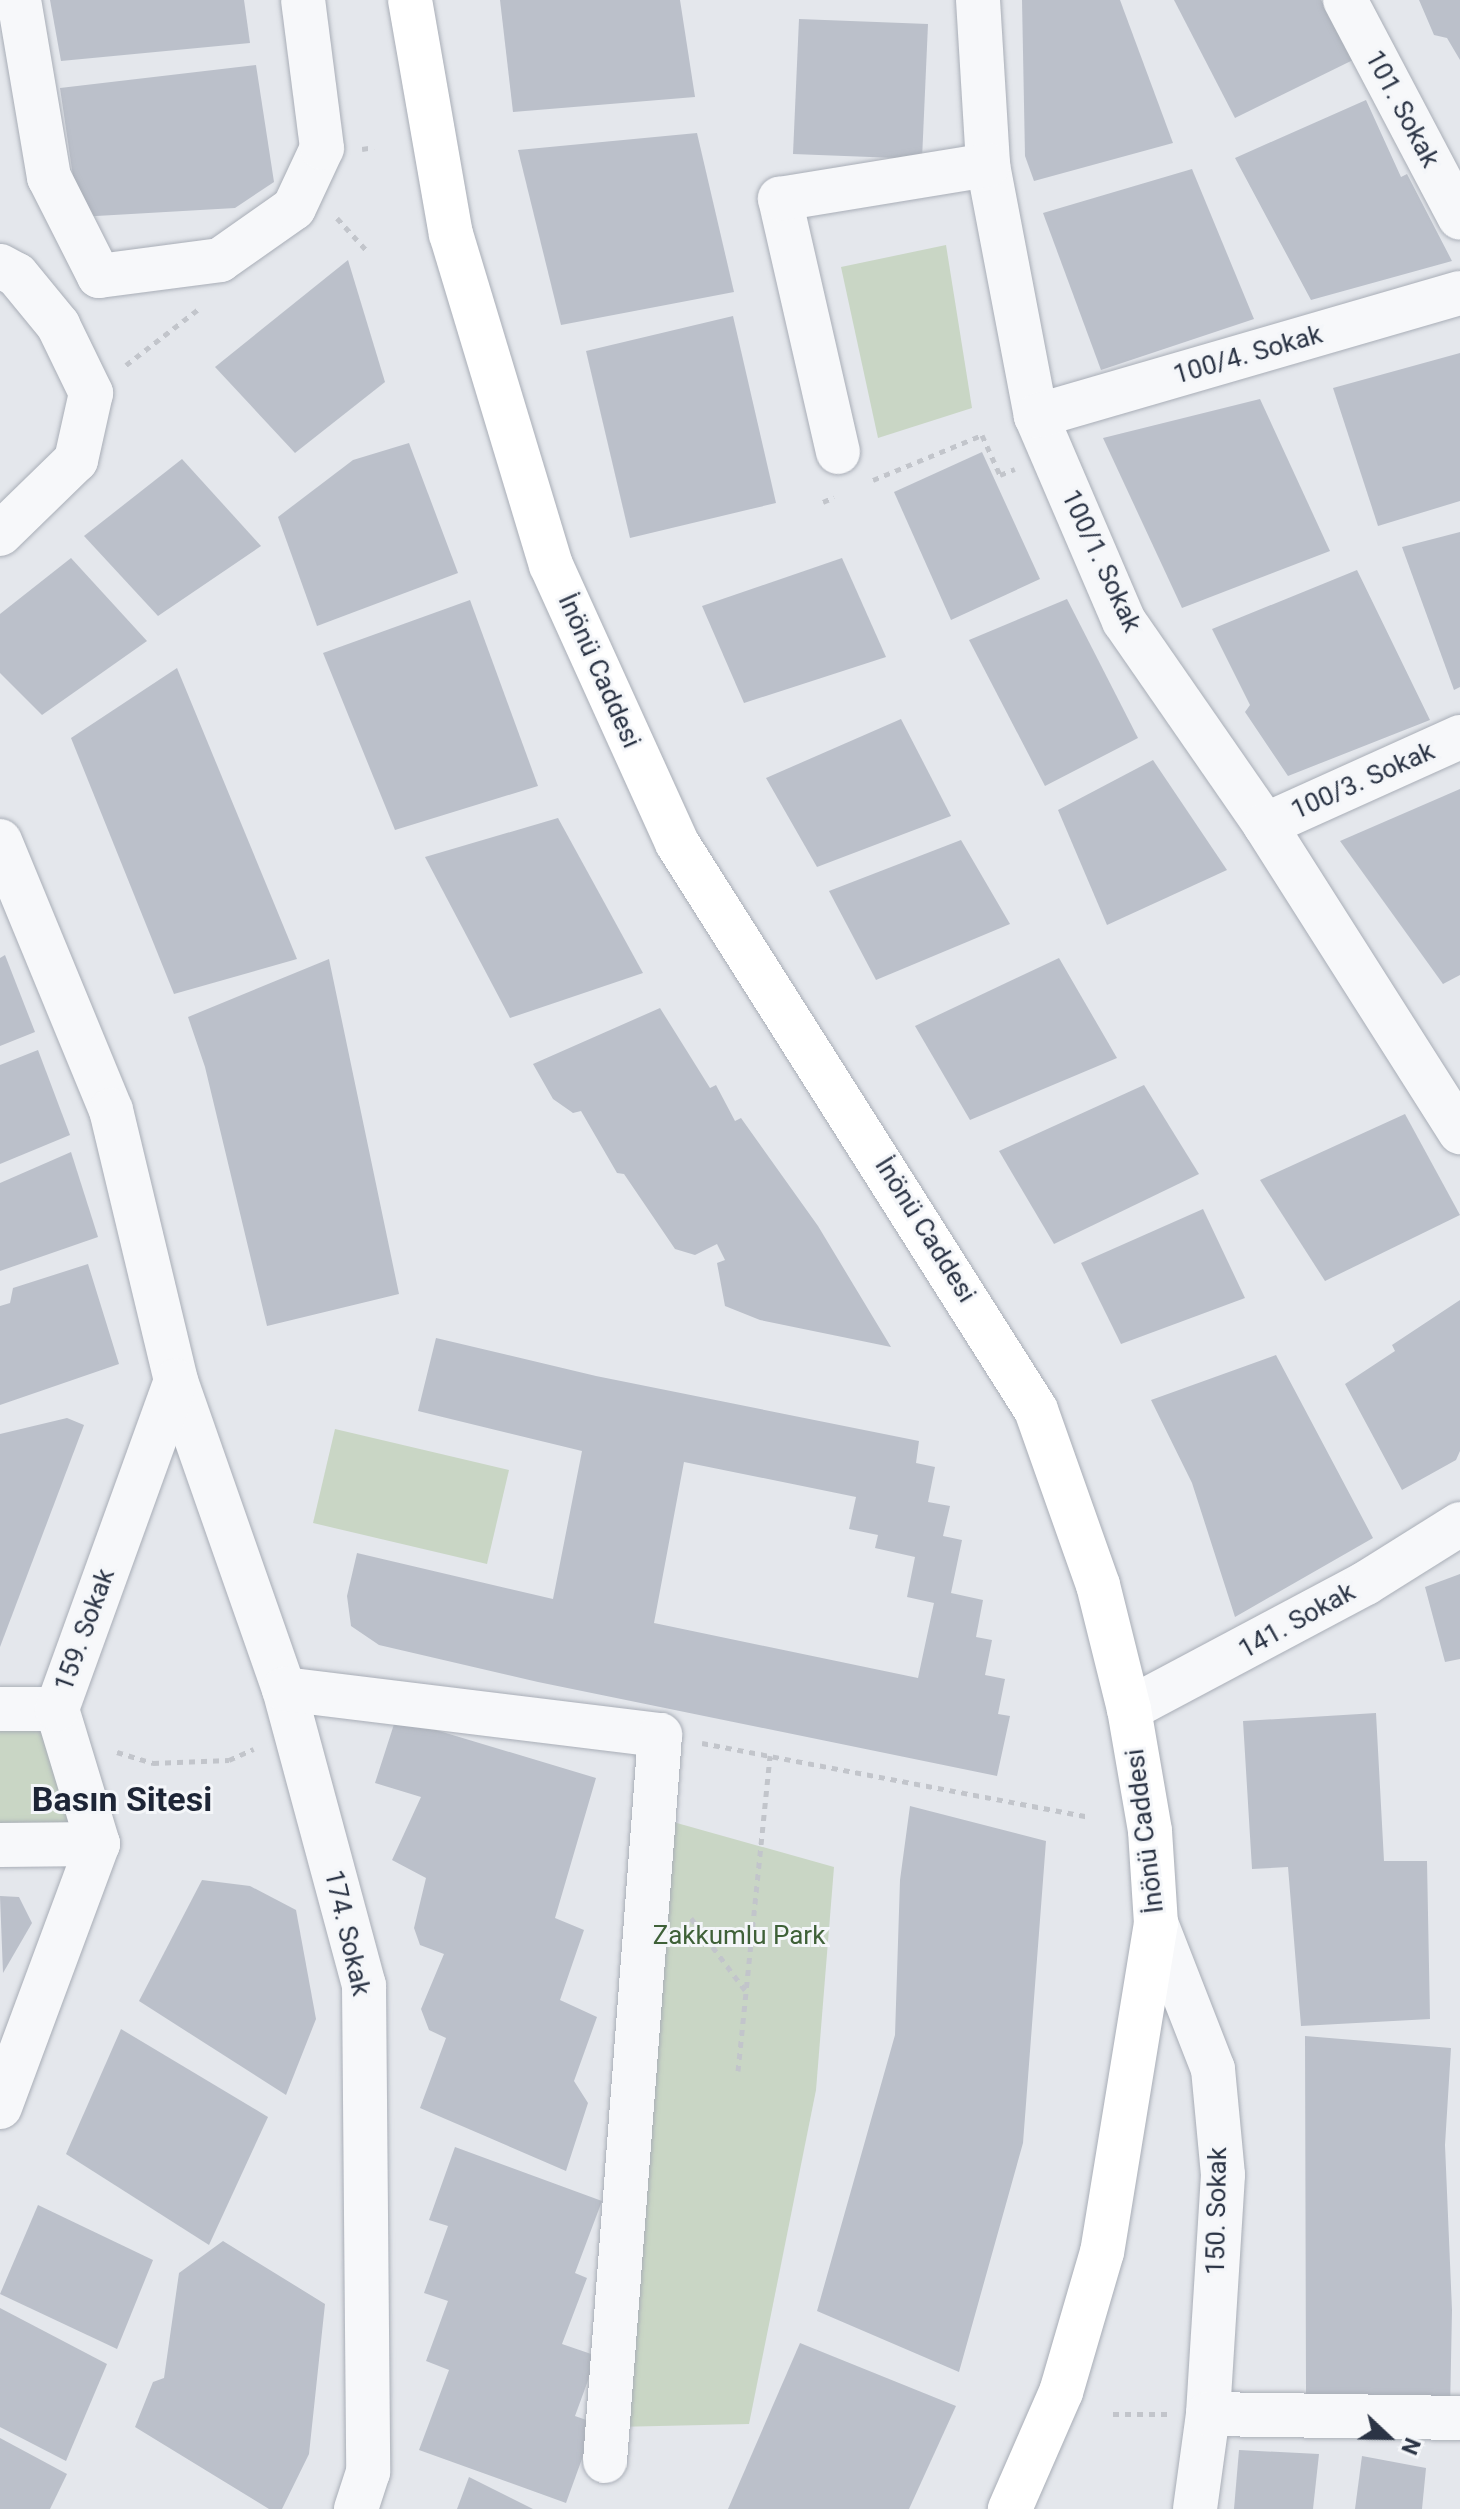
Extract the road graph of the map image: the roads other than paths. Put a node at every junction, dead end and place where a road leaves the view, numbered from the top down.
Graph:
1 (19, 0) edge
2 (303, 0) edge
3 (410, 0) edge
4 (978, 0) edge
5 (1345, 0) edge
6 (988, 165) junction
7 (1460, 218) edge
8 (0, 266) edge
9 (1460, 293) edge
10 (1044, 434) junction
11 (838, 452) dead end
12 (0, 534) edge
13 (1460, 737) edge
14 (1265, 825) junction
15 (0, 841) edge
16 (1460, 1132) edge
17 (176, 1381) junction
18 (1460, 1524) edge
19 (0, 1709) edge
20 (1129, 1709) junction
21 (290, 1710) junction
22 (61, 1722) junction
23 (98, 1844) junction
24 (0, 1845) edge
25 (1156, 1923) junction
26 (0, 2107) edge
27 (1208, 2414) junction
28 (1460, 2418) edge
29 (605, 2461) dead end
30 (356, 2509) edge
31 (1010, 2509) edge
32 (1195, 2509) edge

1 - 2 street
3 - 20 main road, İnönü Caddesi
4 - 6 street, 100/1. Sokak
5 - 7 street, 101. Sokak
6 - 10 street, 100/1. Sokak
6 - 11 street
8 - 12 street
9 - 10 street, 100/4. Sokak
10 - 14 street, 100/1. Sokak
13 - 14 street, 100/3. Sokak
14 - 16 street, 100/1. Sokak
15 - 17 street, 174. Sokak
17 - 21 street, 174. Sokak
17 - 22 street, 159. Sokak
18 - 20 street, 141. Sokak
19 - 22 street
20 - 25 main road, İnönü Caddesi
21 - 29 street
21 - 30 street, 174. Sokak
22 - 23 street
23 - 24 street
23 - 26 street
25 - 27 street, 150. Sokak
25 - 31 main road, İnönü Caddesi
27 - 28 street
27 - 32 street, 150. Sokak

